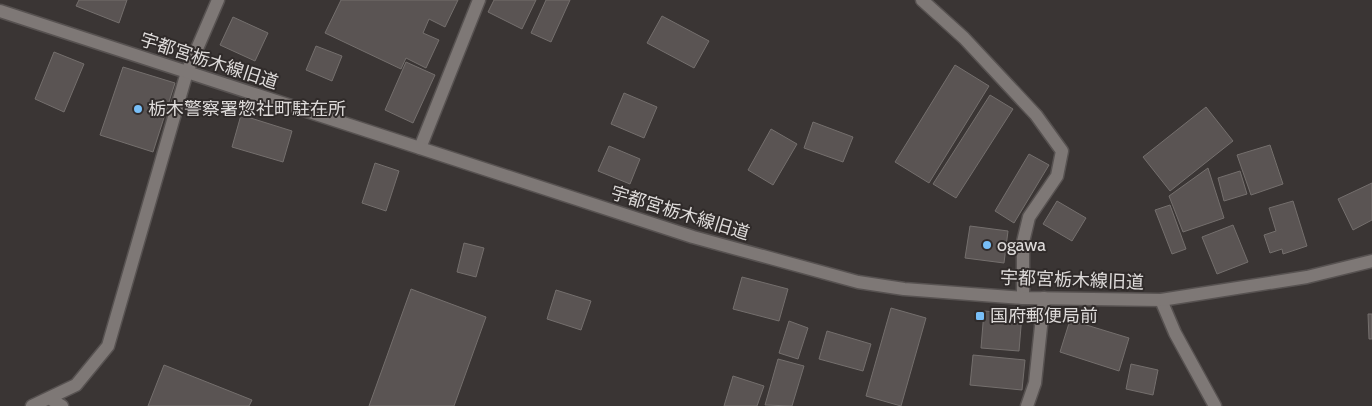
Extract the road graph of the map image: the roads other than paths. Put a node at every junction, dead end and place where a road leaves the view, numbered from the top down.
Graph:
1 (218, 0) edge
2 (479, 0) edge
3 (922, 0) edge
4 (0, 11) edge
5 (186, 72) junction
6 (420, 148) junction
7 (1372, 261) edge
8 (1023, 298) junction
9 (1044, 298) junction
10 (1161, 300) junction
11 (49, 398) junction
12 (32, 406) edge
13 (62, 406) edge
14 (1027, 406) edge
15 (1215, 406) edge

1 - 5 street
2 - 6 street
3 - 8 street
4 - 5 street, 宇都宮栃木線旧道
5 - 6 street, 宇都宮栃木線旧道
5 - 11 street
6 - 8 street, 宇都宮栃木線旧道
7 - 10 street, 宇都宮栃木線旧道
8 - 9 street, 宇都宮栃木線旧道
9 - 10 street, 宇都宮栃木線旧道
9 - 14 street
10 - 15 street
11 - 12 street
11 - 13 street

